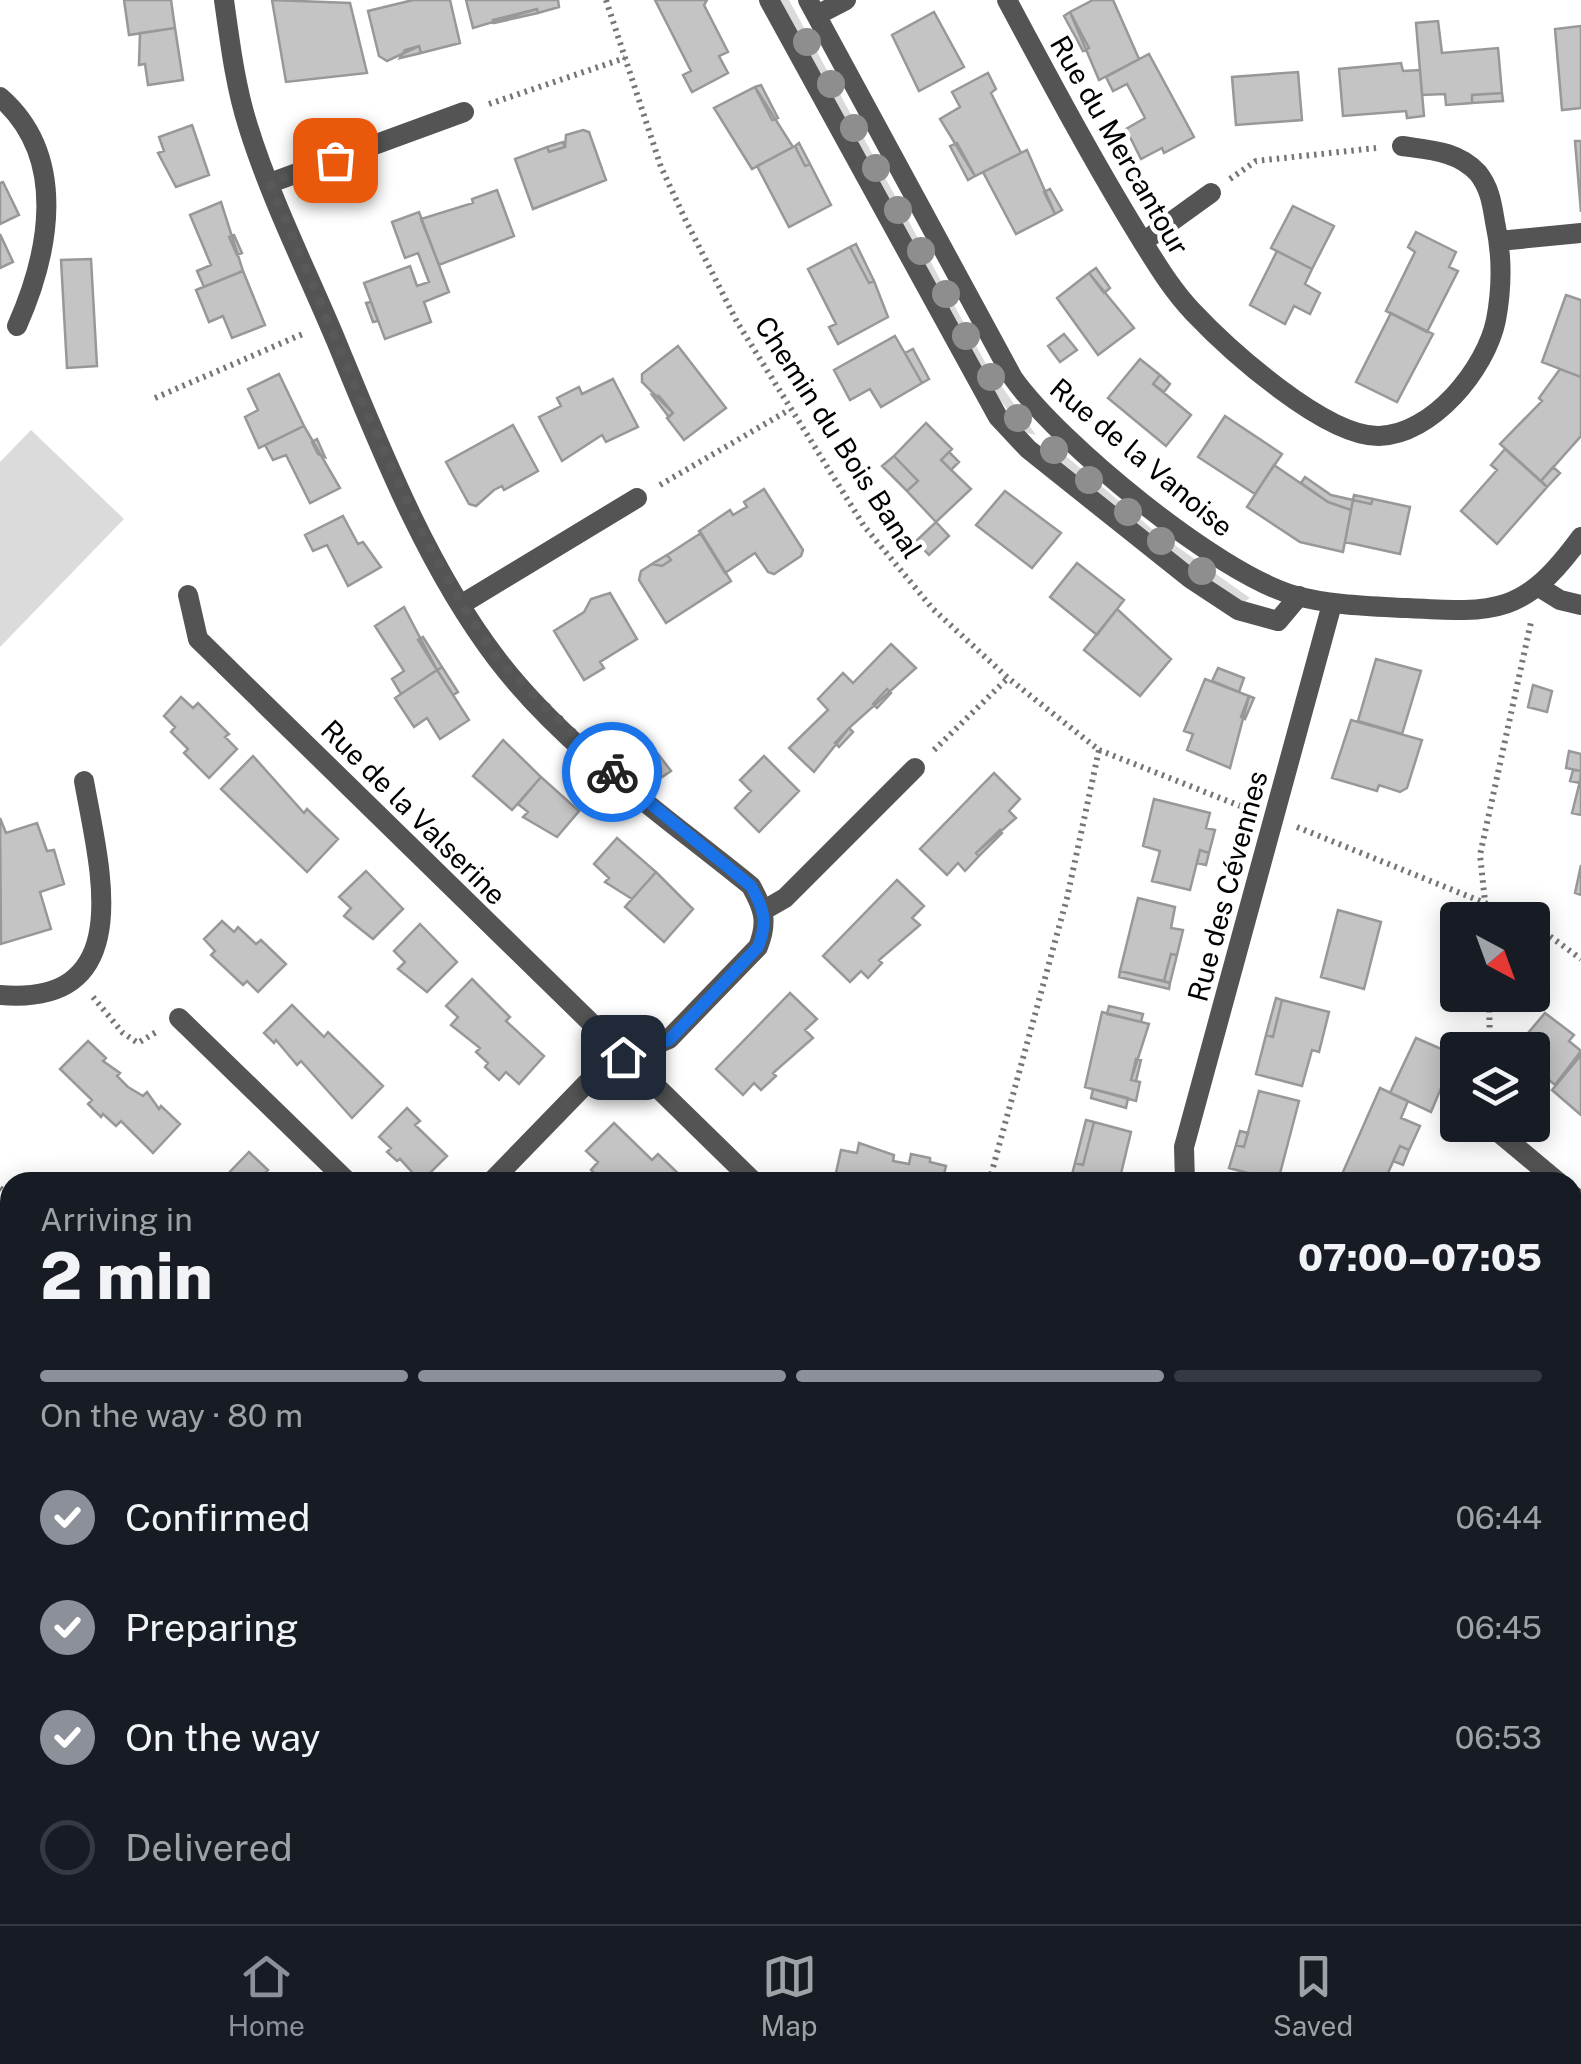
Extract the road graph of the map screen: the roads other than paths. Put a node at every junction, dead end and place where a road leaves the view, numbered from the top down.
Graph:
1 (224, 0) edge
2 (769, 0) edge
3 (846, 0) edge
4 (1006, 0) edge
5 (812, 7) edge
6 (0, 98) edge
7 (464, 112) road end
8 (1402, 146) road end
9 (270, 183) junction
10 (1212, 193) road end
11 (1581, 232) edge
12 (1500, 241) junction
13 (1143, 242) junction
14 (8, 325) edge
15 (638, 498) road end
16 (1581, 536) edge
17 (1539, 587) junction
18 (188, 595) dead end
19 (1299, 596) junction
20 (462, 604) junction
21 (1332, 604) junction
22 (1581, 605) edge
23 (915, 768) road end
24 (84, 781) dead end
25 (764, 910) junction
26 (0, 995) edge
27 (180, 1018) road end
28 (623, 1057) junction
29 (1510, 1142) edge
30 (338, 1172) edge
31 (501, 1172) edge
32 (744, 1172) edge
33 (1185, 1172) edge
34 (1546, 1172) edge

1 - 9 street
2 - 19 street
3 - 5 street
4 - 13 street, Rue du Mercantour
5 - 19 street, Rue de la Vanoise
6 - 14 street
7 - 9 street
8 - 12 street, Rue du Mercantour
9 - 20 street
10 - 13 street
11 - 12 street
12 - 13 street, Rue du Mercantour
15 - 20 street
16 - 17 street
17 - 21 street, Rue de la Vanoise
17 - 22 street
18 - 28 street, Rue de la Valserine
19 - 21 street, Rue de la Vanoise
20 - 25 street
21 - 33 street, Rue des Cévennes
23 - 25 street
24 - 26 street
25 - 28 street
27 - 30 street
28 - 31 street
28 - 32 street, Rue de la Valserine
29 - 34 street

